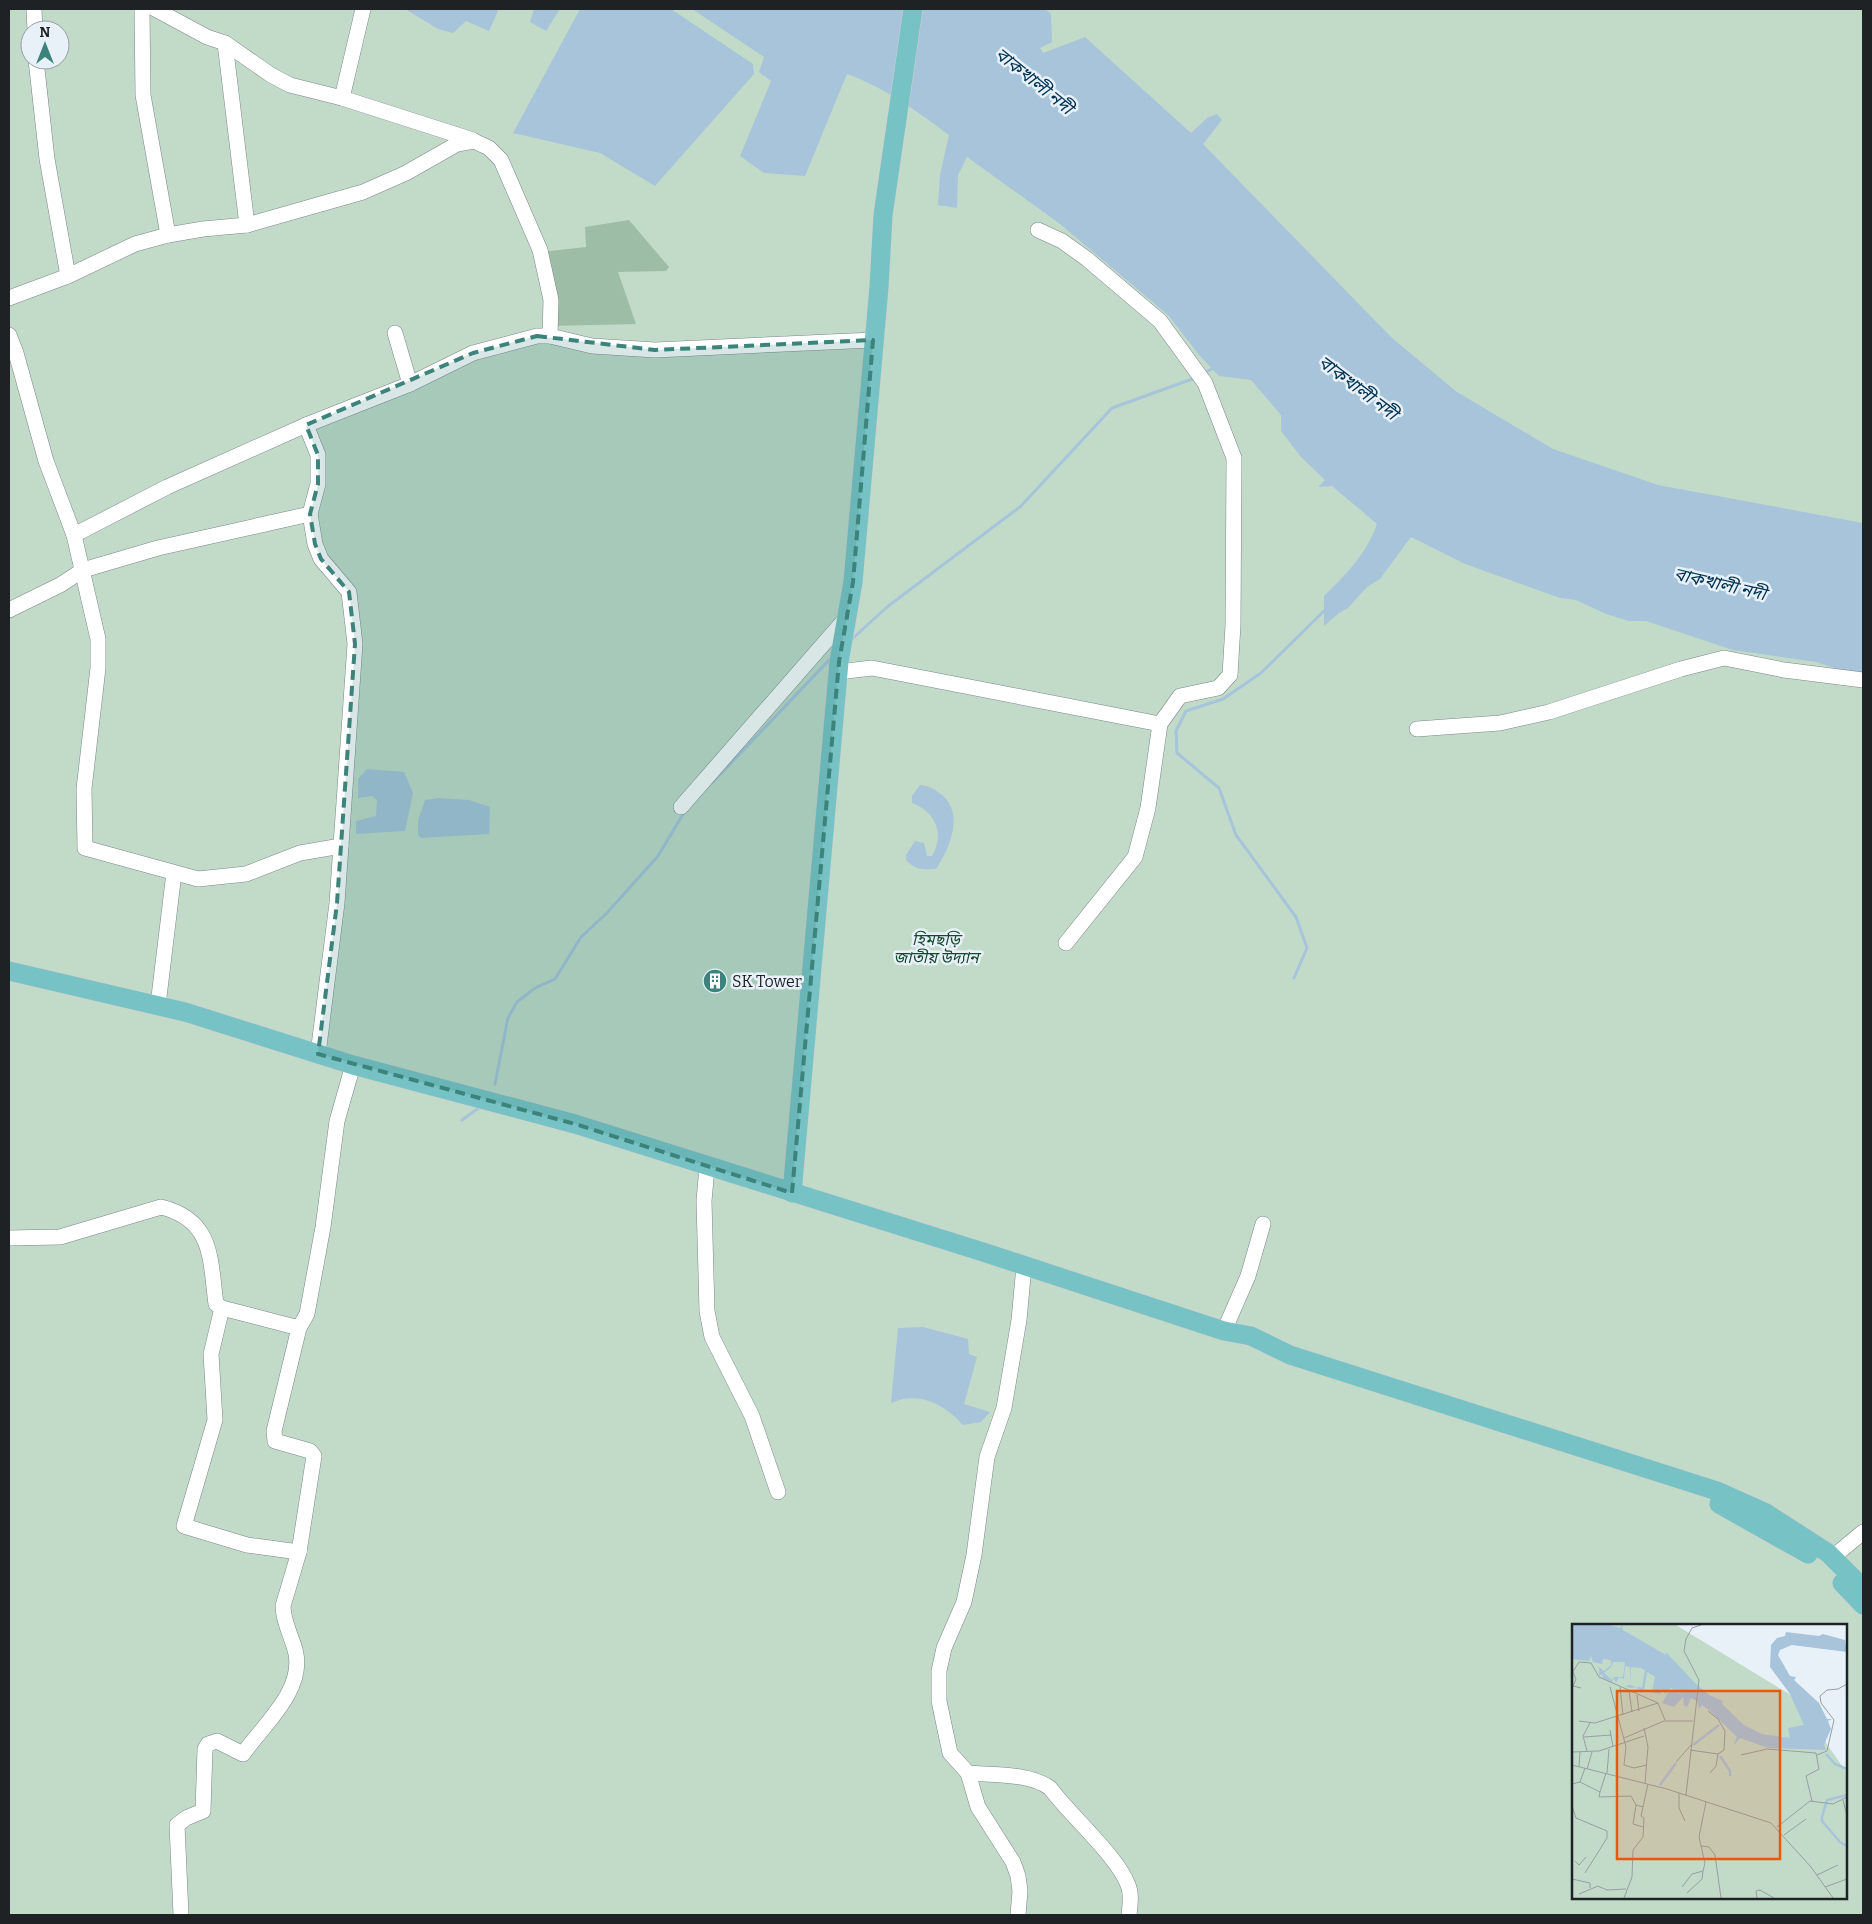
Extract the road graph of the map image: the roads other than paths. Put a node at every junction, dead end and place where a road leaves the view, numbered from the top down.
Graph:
1 (142, 9) edge
2 (155, 9) edge
3 (362, 9) edge
4 (914, 9) edge
5 (225, 43) junction
6 (37, 70) edge
7 (342, 98) junction
8 (474, 141) junction
9 (247, 225) junction
10 (1038, 230) dead end
11 (168, 235) junction
12 (68, 276) junction
13 (9, 298) edge
14 (395, 333) dead end
15 (9, 335) edge
16 (550, 336) junction
17 (873, 340) junction
18 (410, 384) junction
19 (306, 425) junction
20 (310, 514) junction
21 (74, 535) junction
22 (83, 570) junction
23 (9, 610) edge
24 (847, 617) junction
25 (839, 667) junction
26 (1863, 680) edge
27 (1160, 724) junction
28 (1417, 729) dead end
29 (680, 807) dead end
30 (341, 846) junction
31 (174, 873) junction
32 (1066, 943) dead end
33 (9, 971) edge
34 (158, 1005) junction
35 (318, 1054) junction
36 (353, 1066) junction
37 (707, 1167) junction
38 (792, 1193) junction
39 (1263, 1224) dead end
40 (9, 1238) edge
41 (1024, 1266) junction
42 (222, 1308) junction
43 (299, 1328) junction
44 (1224, 1331) junction
45 (778, 1492) dead end
46 (1863, 1532) edge
47 (299, 1552) junction
48 (1833, 1557) junction
49 (1863, 1588) edge
50 (1863, 1605) edge
51 (968, 1774) junction
52 (181, 1915) edge
53 (1018, 1915) edge
54 (1129, 1915) edge

1 - 11 street
2 - 5 street
3 - 7 street
4 - 17 main road
5 - 7 street
5 - 9 street
6 - 12 street
7 - 8 street
8 - 9 street
8 - 16 street
9 - 11 street
10 - 27 street
11 - 12 street
12 - 13 street
14 - 18 street
15 - 21 street
16 - 17 street
16 - 18 street
17 - 24 main road
18 - 19 street
19 - 20 street
19 - 21 street
20 - 22 street
20 - 30 street
21 - 22 street
22 - 23 street
22 - 31 street
24 - 25 main road
24 - 29 street
25 - 27 street
25 - 38 main road
26 - 28 street
27 - 32 street
30 - 31 street
30 - 35 street
31 - 34 street
33 - 34 main road
34 - 35 main road
35 - 36 main road
36 - 37 main road
36 - 43 street
37 - 38 main road
37 - 45 street
38 - 41 main road
39 - 44 street
40 - 42 street
41 - 44 main road
41 - 51 street
42 - 43 street
42 - 47 street
43 - 47 street
44 - 48 main road
44 - 50 main road
46 - 48 street
47 - 52 street
48 - 49 main road
51 - 53 street
51 - 54 street

